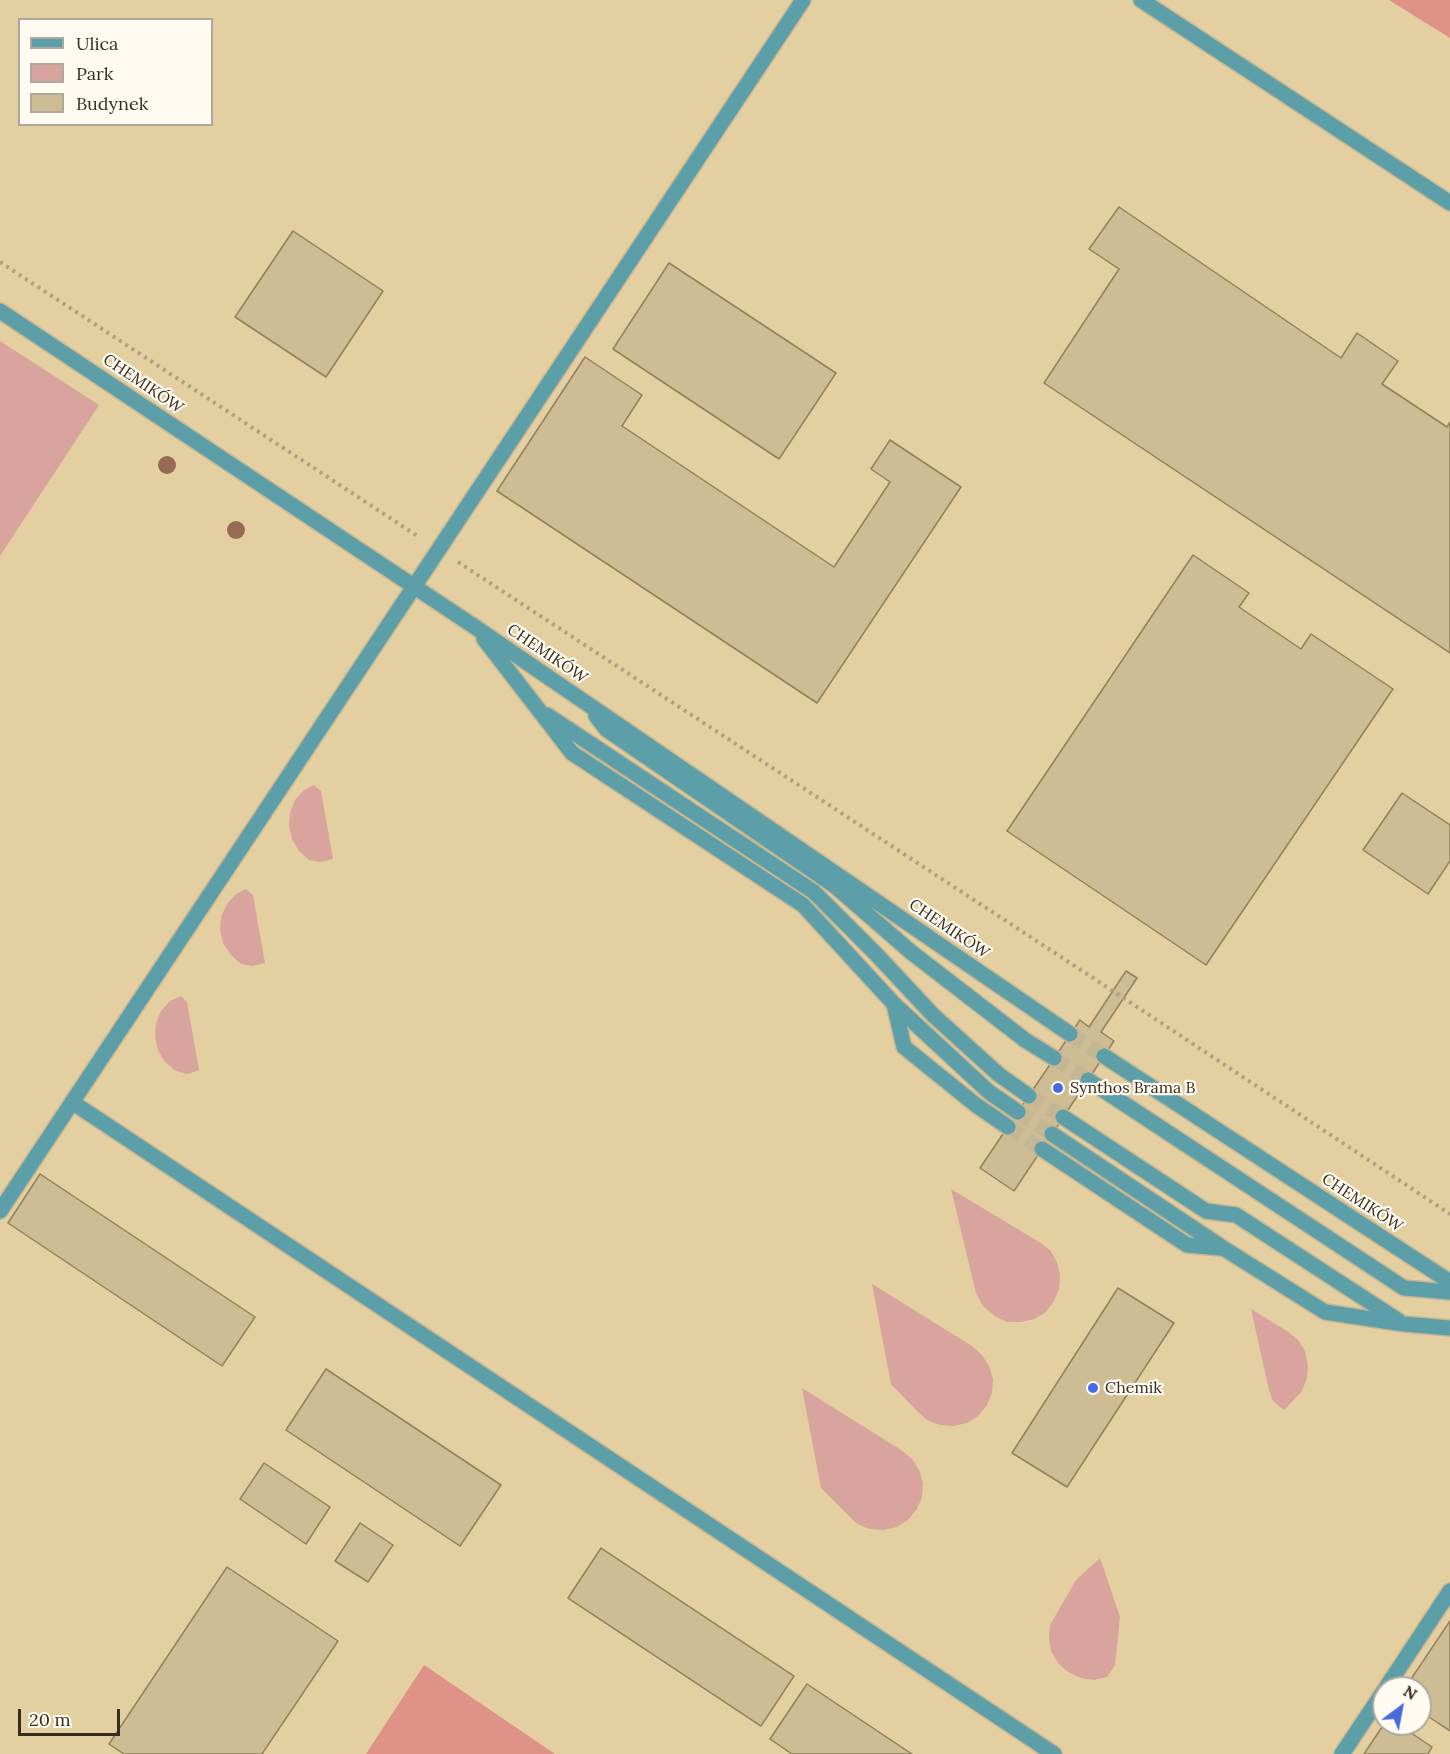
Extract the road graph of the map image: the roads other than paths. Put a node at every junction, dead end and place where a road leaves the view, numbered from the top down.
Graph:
1 (803, 0) edge
2 (1141, 0) edge
3 (1450, 203) edge
4 (0, 311) edge
5 (415, 586) junction
6 (475, 627) junction
7 (585, 702) junction
8 (537, 708) junction
9 (894, 1004) junction
10 (1070, 1034) tunnel mouth
11 (1104, 1056) tunnel mouth
12 (1054, 1058) tunnel mouth
13 (1088, 1080) tunnel mouth
14 (1029, 1096) tunnel mouth
15 (72, 1102) junction
16 (1018, 1112) tunnel mouth
17 (1063, 1117) tunnel mouth
18 (1008, 1127) tunnel mouth
19 (1052, 1134) tunnel mouth
20 (1042, 1149) tunnel mouth
21 (0, 1211) edge
22 (1223, 1248) junction
23 (1450, 1282) edge
24 (1450, 1292) edge
25 (1404, 1324) junction
26 (1450, 1328) edge
27 (1450, 1592) edge
28 (1394, 1676) edge
29 (1372, 1709) edge
30 (1054, 1754) edge
31 (1342, 1754) edge

1 - 5 lane
2 - 3 lane
4 - 5 lane, CHEMIKÓW
5 - 6 lane, CHEMIKÓW
5 - 15 lane
6 - 7 lane, CHEMIKÓW
6 - 8 lane
7 - 10 lane, CHEMIKÓW
7 - 12 lane
8 - 9 lane
8 - 14 lane
9 - 16 lane
9 - 18 lane
11 - 23 lane, CHEMIKÓW
13 - 24 lane
15 - 21 lane
15 - 30 lane
17 - 25 lane
19 - 22 lane
20 - 22 lane
22 - 25 lane
25 - 26 lane
27 - 28 lane
29 - 31 lane

